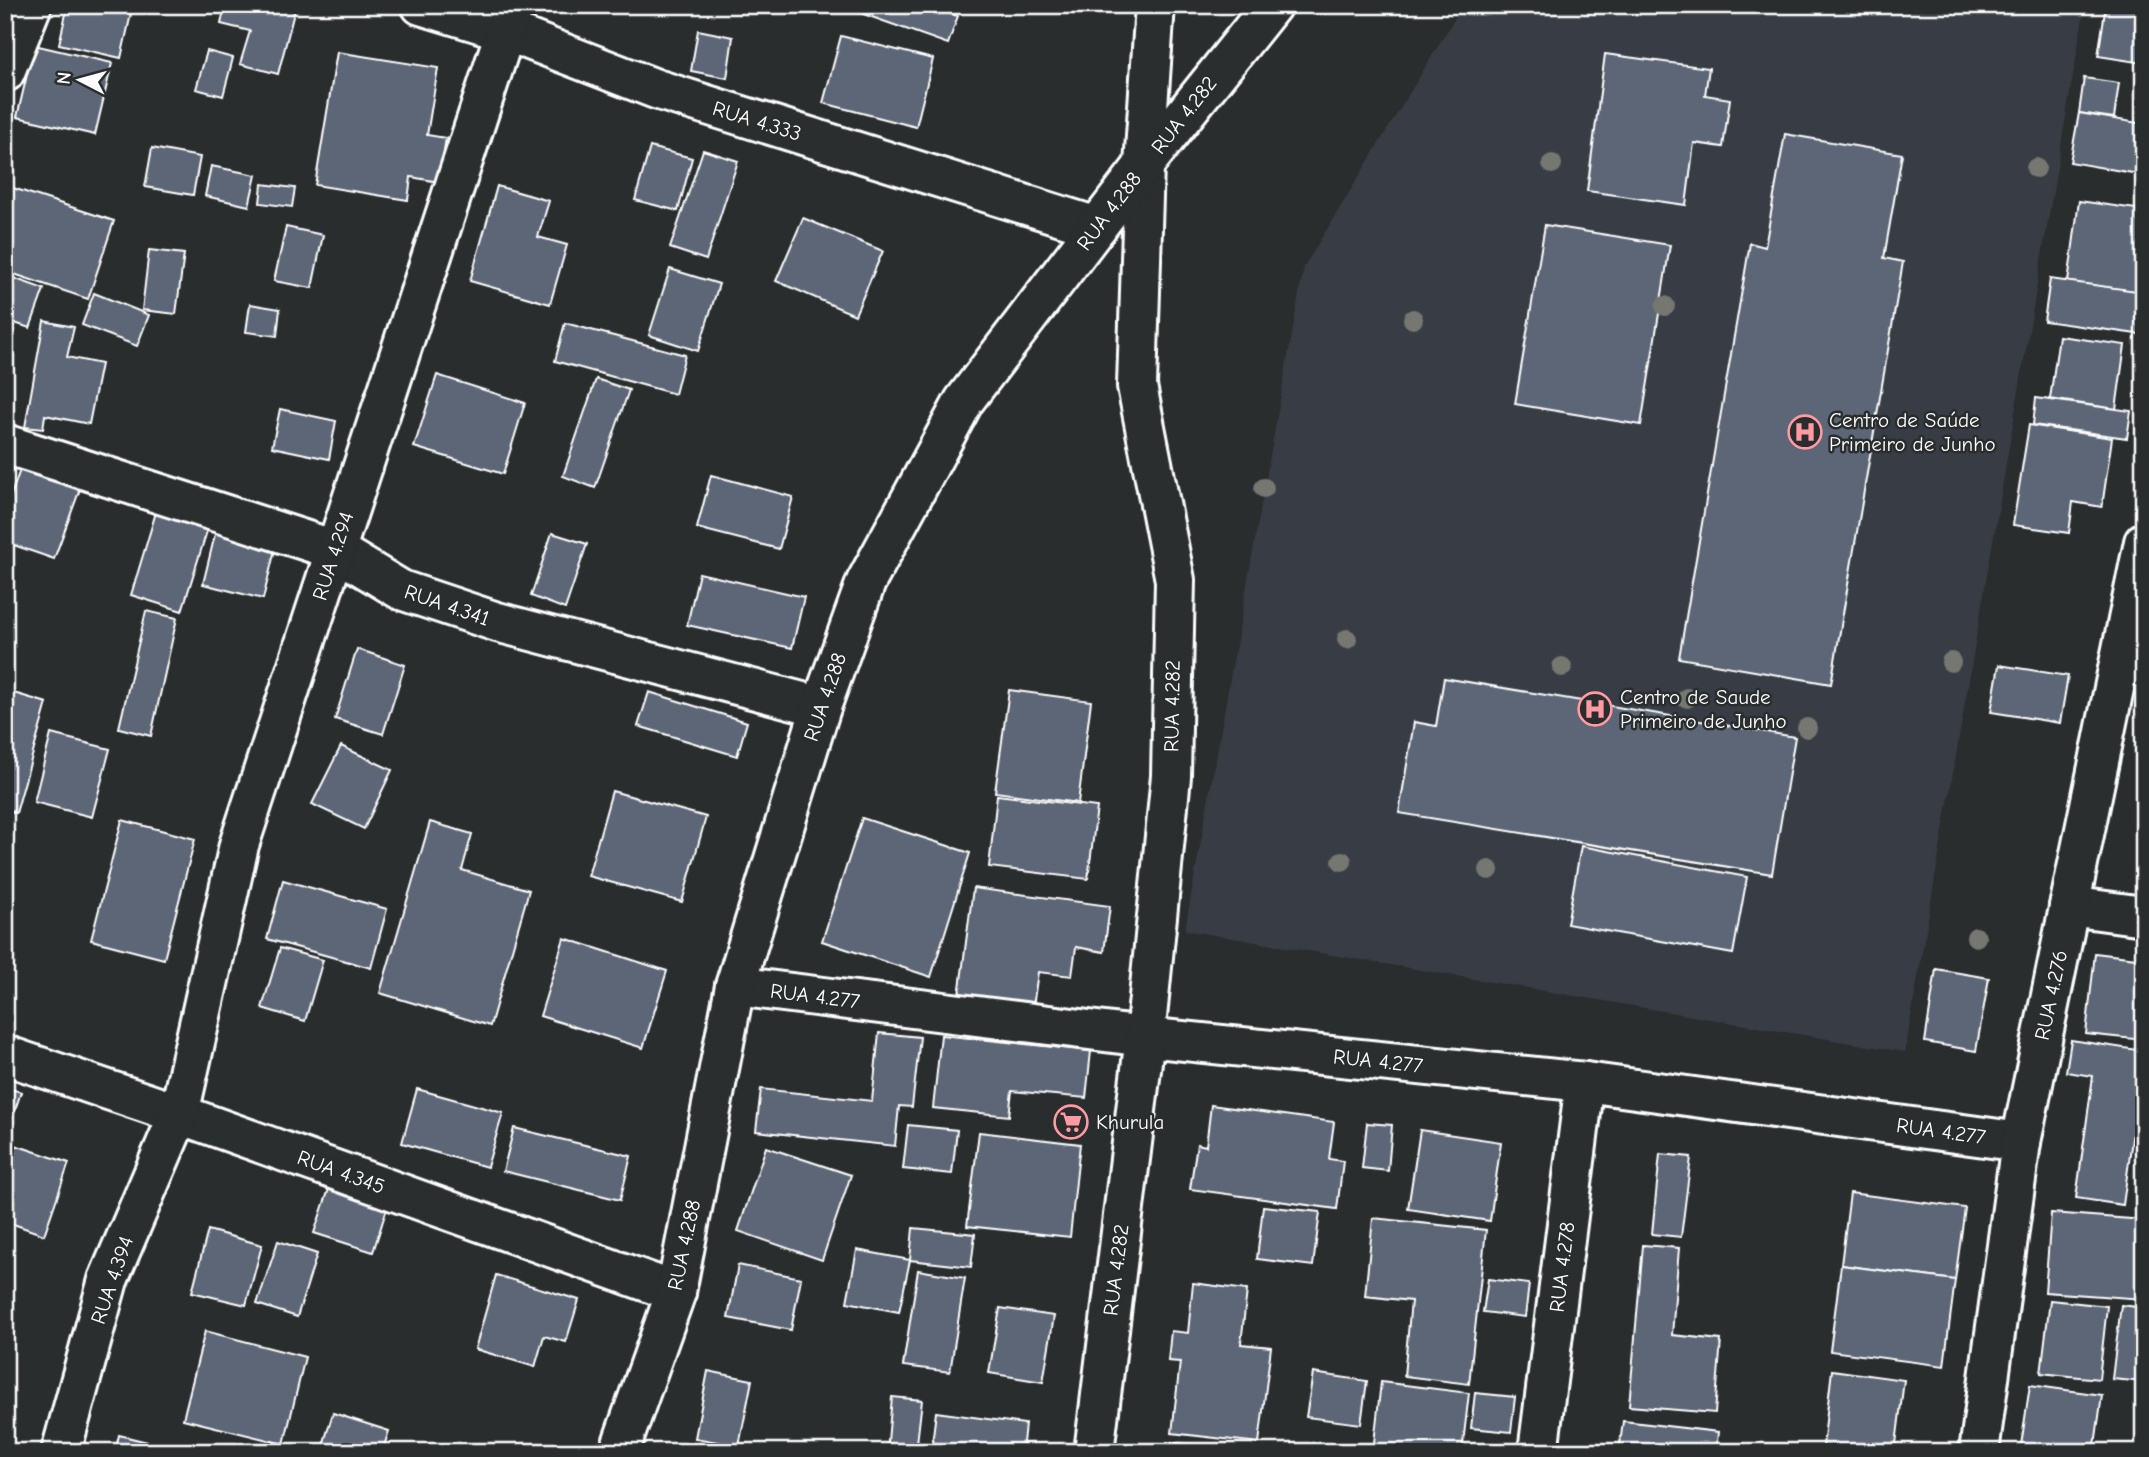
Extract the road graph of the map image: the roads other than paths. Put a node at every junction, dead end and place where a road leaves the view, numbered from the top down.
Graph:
1 (32, 5) edge
2 (421, 5) edge
3 (1156, 5) edge
4 (1272, 5) edge
5 (510, 18) edge
6 (5, 72) edge
7 (1144, 165) junction
8 (1097, 227) junction
9 (5, 444) edge
10 (2144, 542) edge
11 (335, 550) junction
12 (821, 707) junction
13 (2070, 906) junction
14 (2144, 916) edge
15 (735, 986) junction
16 (1145, 1037) junction
17 (5, 1055) edge
18 (1585, 1082) junction
19 (179, 1114) junction
20 (2021, 1142) junction
21 (676, 1292) junction
22 (61, 1452) edge
23 (619, 1452) edge
24 (1094, 1452) edge
25 (1538, 1452) edge
26 (1979, 1452) edge

1 - 6 street
2 - 5 street, RUA 4.333
3 - 7 street, RUA 4.288
4 - 7 street, RUA 4.282
5 - 8 street, RUA 4.333
5 - 11 street, RUA 4.294
7 - 8 street, RUA 4.288
7 - 16 street, RUA 4.282
8 - 12 street, RUA 4.288
9 - 11 street, RUA 4.341
10 - 13 street, RUA 4.276
11 - 12 street, RUA 4.341
11 - 19 street, RUA 4.294
12 - 15 street, RUA 4.288
13 - 14 street
13 - 20 street, RUA 4.276
15 - 16 street, RUA 4.277
15 - 21 street, RUA 4.288
16 - 18 street, RUA 4.277
16 - 24 street, RUA 4.282
17 - 19 street, RUA 4.345
18 - 20 street, RUA 4.277
18 - 25 street, RUA 4.278
19 - 21 street, RUA 4.345
19 - 22 street, RUA 4.394
20 - 26 street, RUA 4.276
21 - 23 street, RUA 4.288

